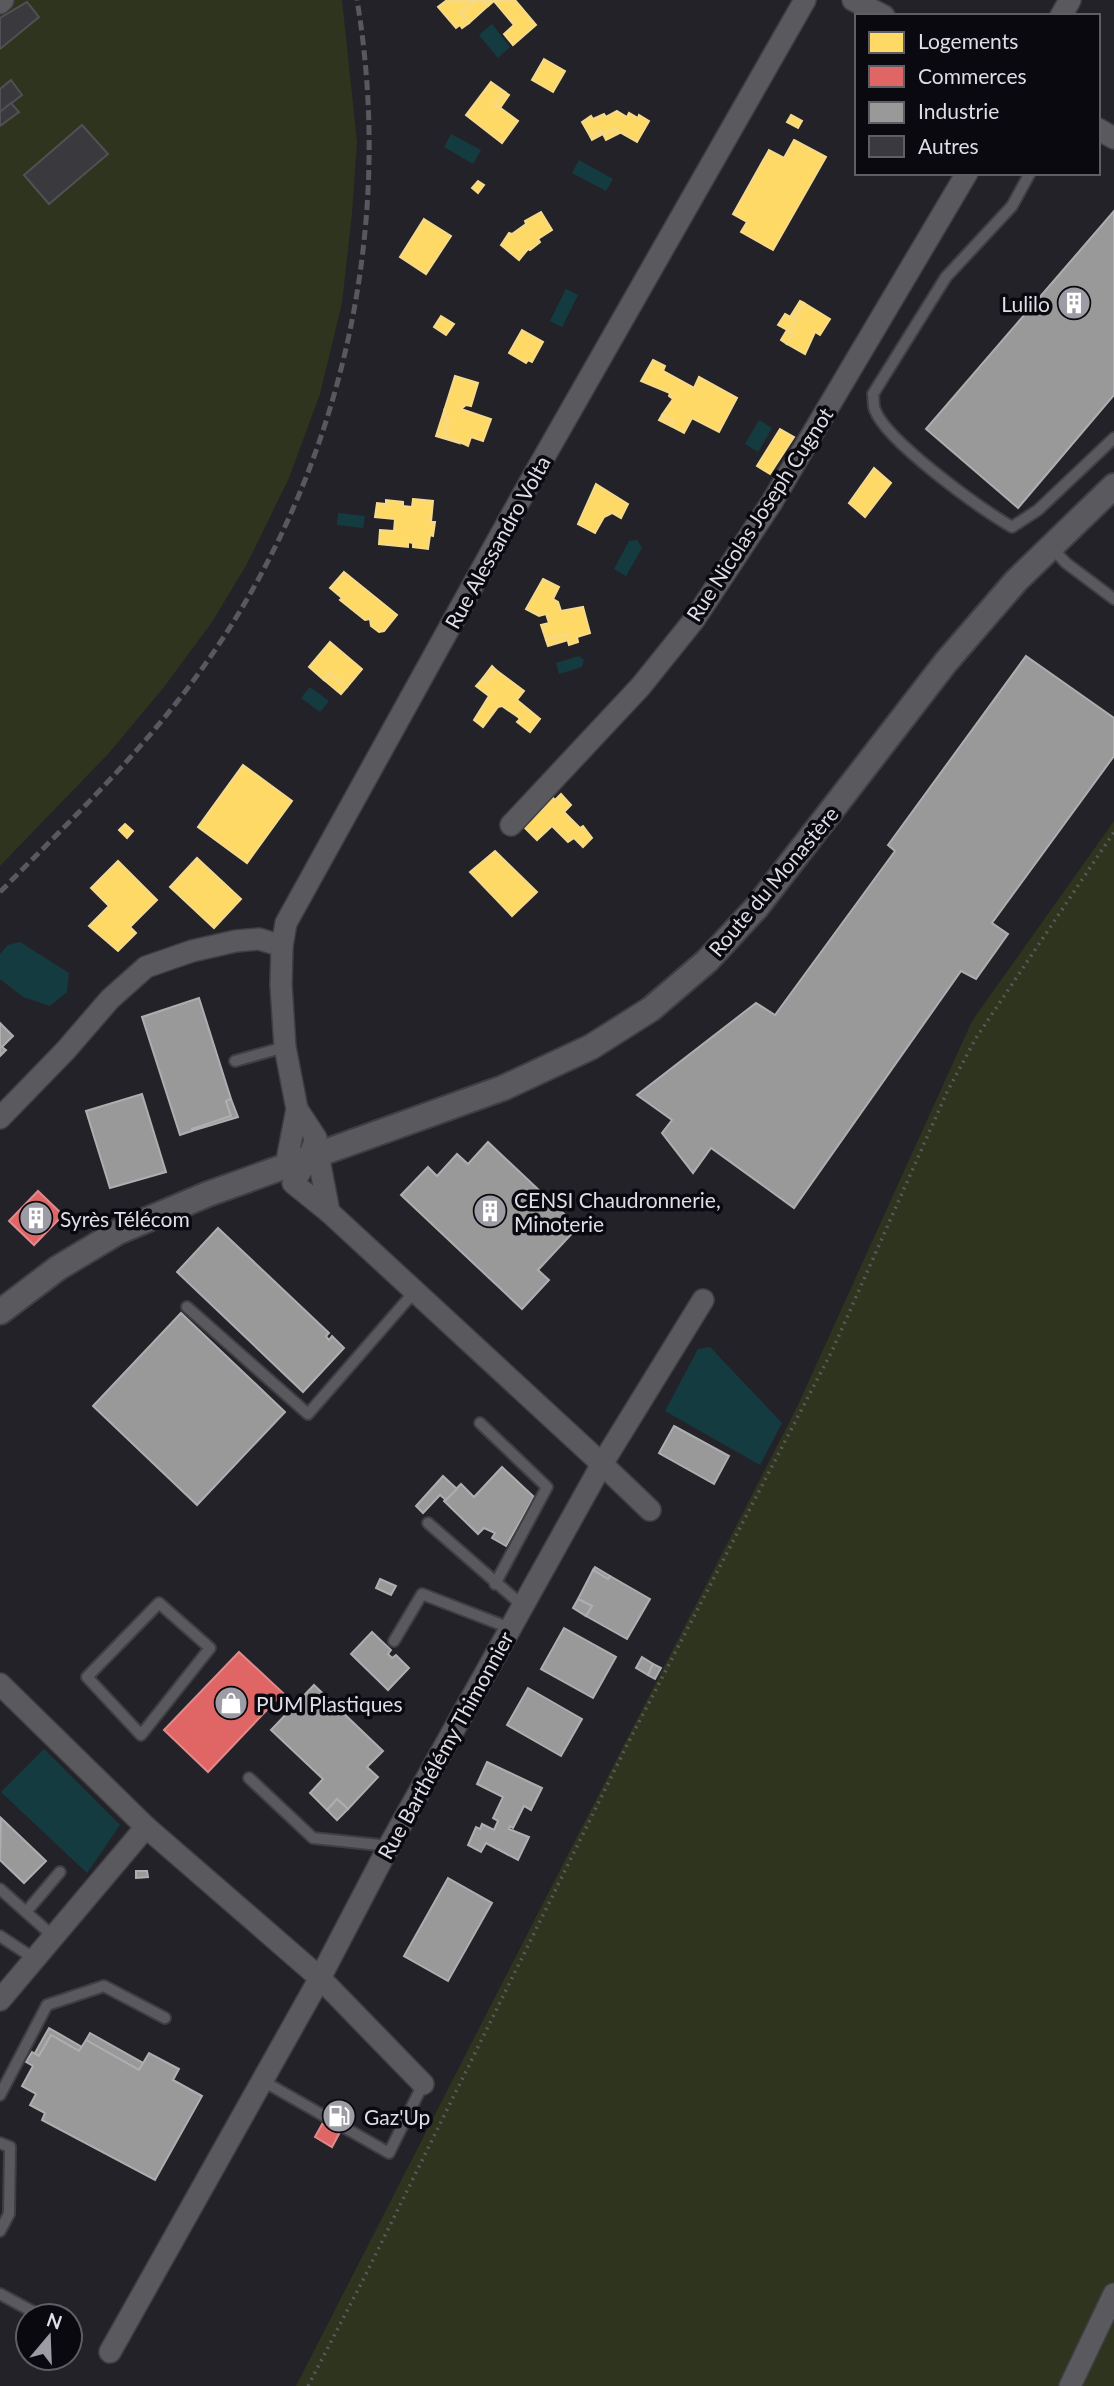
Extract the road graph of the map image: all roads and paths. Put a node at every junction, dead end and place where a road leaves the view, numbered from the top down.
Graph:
1 (805, 0) edge
2 (853, 0) edge
3 (880, 14) edge
4 (966, 175) edge
5 (1029, 175) edge
6 (1114, 438) edge
7 (1114, 486) edge
8 (1050, 546) junction
9 (1114, 599) edge
10 (510, 825) dead end
11 (1114, 832) edge
12 (282, 946) junction
13 (285, 1047) junction
14 (235, 1061) dead end
15 (0, 1118) edge
16 (307, 1160) junction
17 (415, 1291) junction
18 (703, 1300) dead end
19 (187, 1307) dead end
20 (0, 1312) edge
21 (480, 1423) dead end
22 (602, 1464) junction
23 (650, 1510) dead end
24 (428, 1523) dead end
25 (495, 1584) junction
26 (523, 1606) junction
27 (510, 1628) junction
28 (394, 1641) dead end
29 (0, 1684) edge
30 (141, 1735) joint
31 (249, 1779) dead end
32 (146, 1827) junction
33 (388, 1846) junction
34 (60, 1872) dead end
35 (0, 1889) edge
36 (26, 1912) junction
37 (0, 1936) edge
38 (54, 1937) junction
39 (35, 1959) junction
40 (320, 1978) junction
41 (0, 2000) edge
42 (165, 2018) dead end
43 (263, 2081) junction
44 (423, 2084) joint
45 (0, 2095) edge
46 (0, 2143) edge
47 (0, 2231) edge
48 (1114, 2294) edge
49 (110, 2353) dead end
50 (308, 2386) edge
51 (1070, 2386) edge

1 - 12 street, Rue Alessandro Volta
2 - 3 street
4 - 10 street, Rue Nicolas Joseph Cugnot
5 - 6 lane
7 - 8 street, Route du Monastère
8 - 9 lane
8 - 16 street, Route du Monastère
11 - 50 path
12 - 13 street, Rue Alessandro Volta
12 - 15 street
13 - 14 lane
13 - 16 street, Rue Alessandro Volta
16 - 17 street
16 - 20 street, Route du Monastère
17 - 19 lane
17 - 22 street
18 - 22 street, Rue Barthélémy Thimonnier
21 - 25 lane
22 - 23 street
22 - 26 street, Rue Barthélémy Thimonnier
24 - 25 lane
25 - 26 lane
26 - 27 street, Rue Barthélémy Thimonnier
27 - 28 lane
27 - 33 street, Rue Barthélémy Thimonnier
29 - 32 street
30 - 30 lane
31 - 33 lane
32 - 38 street
32 - 40 street
33 - 40 street, Rue Barthélémy Thimonnier
34 - 36 lane
35 - 36 lane
36 - 38 lane
37 - 39 lane
38 - 39 street
39 - 41 street
40 - 43 street, Rue Barthélémy Thimonnier
40 - 44 street
42 - 45 lane
43 - 44 lane
43 - 49 street, Rue Barthélémy Thimonnier
46 - 47 lane
48 - 51 street

